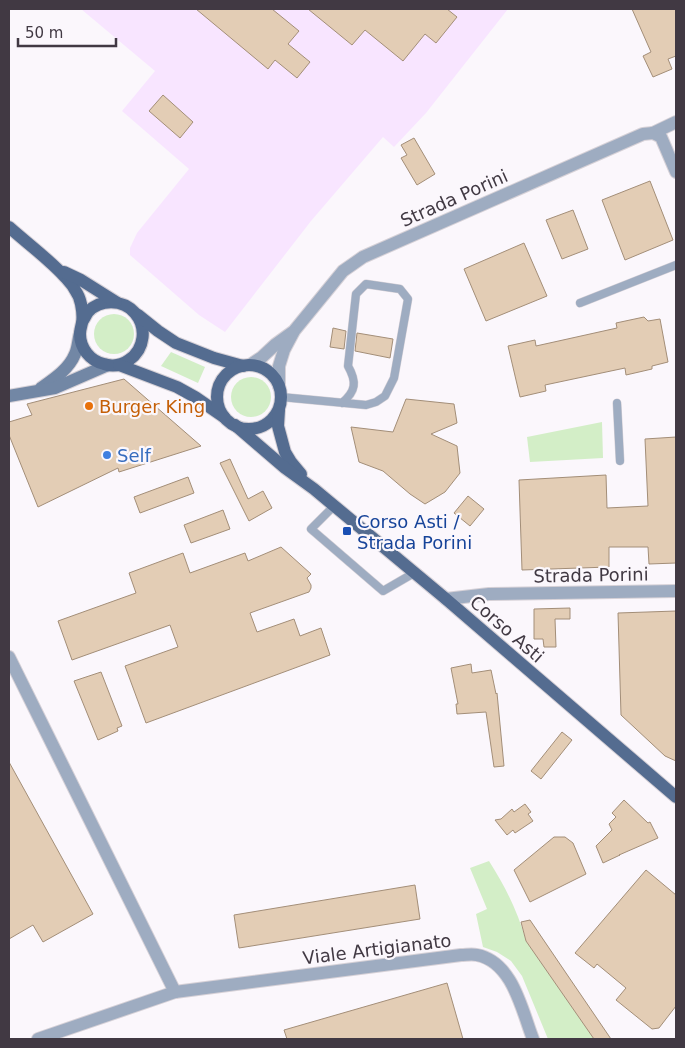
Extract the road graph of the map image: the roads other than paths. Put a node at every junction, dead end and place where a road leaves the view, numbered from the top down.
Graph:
1 (676, 122) edge
2 (653, 133) junction
3 (676, 172) edge
4 (9, 228) edge
5 (676, 265) edge
6 (57, 269) junction
7 (117, 302) junction
8 (580, 303) dead end
9 (136, 314) junction
10 (81, 328) junction
11 (294, 331) junction
12 (114, 365) junction
13 (247, 365) junction
14 (40, 390) junction
15 (9, 396) edge
16 (280, 397) junction
17 (342, 403) junction
18 (617, 403) dead end
19 (230, 422) junction
20 (620, 461) dead end
21 (314, 489) junction
22 (334, 506) junction
23 (414, 572) junction
24 (676, 591) edge
25 (446, 599) junction
26 (9, 657) edge
27 (676, 797) edge
28 (175, 992) junction
29 (38, 1039) edge
30 (533, 1039) edge

1 - 2 street, Strada Porini
2 - 3 street
2 - 11 street, Strada Porini
4 - 6 main road
5 - 8 lane
6 - 7 main road
6 - 10 main road
7 - 9 main road
7 - 10 main road
9 - 12 main road
9 - 13 main road
10 - 12 main road
10 - 14 street
11 - 13 street, Strada Porini
11 - 16 street, Strada Porini
12 - 14 street
12 - 19 main road, Corso Asti
13 - 16 main road
13 - 19 main road
14 - 15 street
16 - 17 lane
16 - 19 main road
16 - 21 main road, Corso Asti
17 - 17 lane
18 - 20 lane
19 - 21 main road, Corso Asti
21 - 22 main road, Corso Asti
22 - 23 main road, Corso Asti
22 - 23 lane
23 - 25 main road, Corso Asti
24 - 25 street, Strada Porini
25 - 27 main road, Corso Asti
26 - 28 street
28 - 29 street, Viale Artigianato
28 - 30 street, Viale Artigianato

